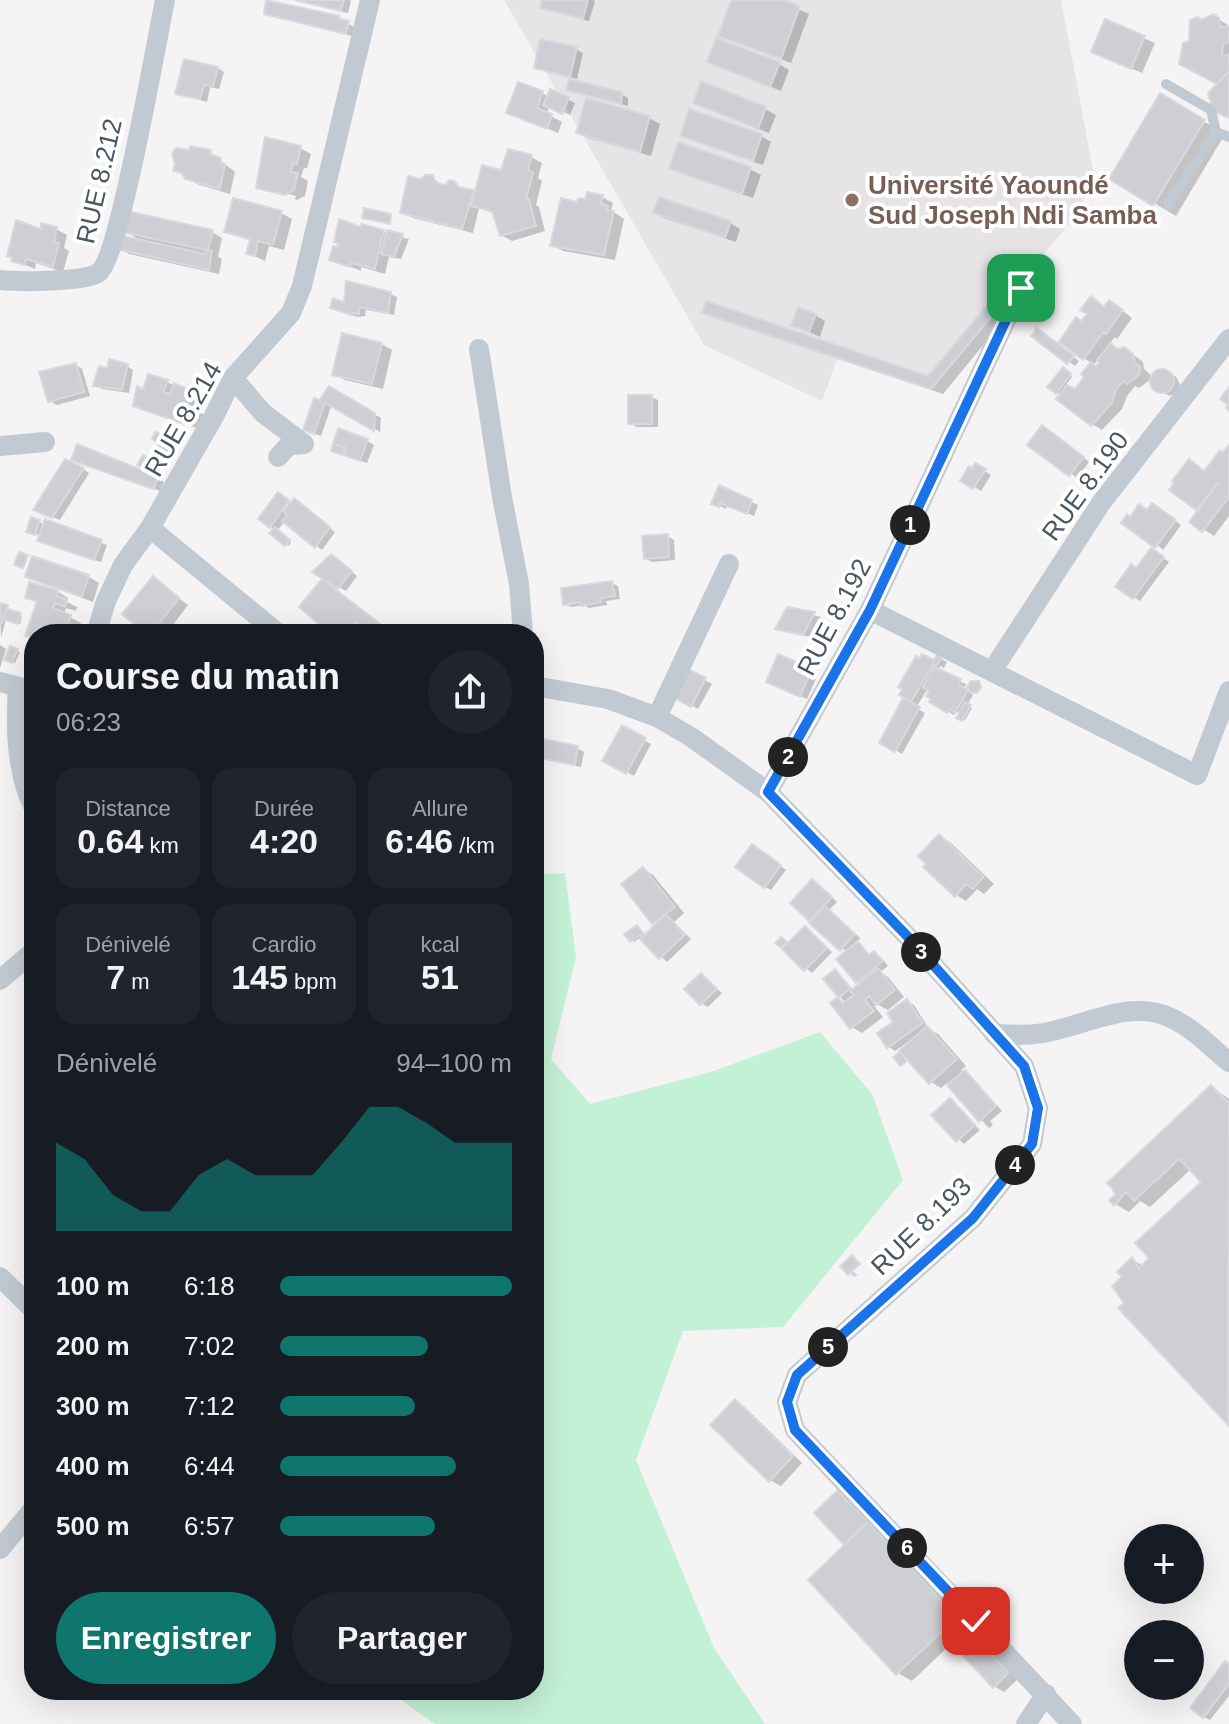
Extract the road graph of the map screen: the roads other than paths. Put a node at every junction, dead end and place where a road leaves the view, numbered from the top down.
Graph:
1 (165, 0) edge
2 (370, 0) edge
3 (1166, 84) dead end
4 (1216, 132) junction
5 (1229, 137) edge
6 (1168, 205) dead end
7 (0, 280) edge
8 (1021, 288) dead end
9 (1229, 339) edge
10 (479, 349) dead end
11 (233, 378) junction
12 (45, 442) dead end
13 (0, 446) edge
14 (278, 457) dead end
15 (150, 528) junction
16 (729, 564) dead end
17 (870, 610) junction
18 (99, 624) edge
19 (267, 624) edge
20 (522, 624) edge
21 (992, 671) junction
22 (17, 687) edge
23 (544, 688) edge
24 (1229, 691) edge
25 (657, 717) junction
26 (24, 781) edge
27 (768, 792) junction
28 (24, 960) edge
29 (0, 980) edge
30 (994, 1034) junction
31 (1229, 1062) edge
32 (0, 1277) edge
33 (24, 1300) edge
34 (24, 1520) edge
35 (0, 1548) edge
36 (1046, 1694) junction
37 (1026, 1724) edge
38 (1072, 1724) edge

1 - 7 street, RUE 8.212
2 - 11 street, RUE 8.214
3 - 4 lane
4 - 5 lane
4 - 6 lane
8 - 17 street, RUE 8.192
9 - 21 street, RUE 8.190
10 - 20 street
11 - 14 street
11 - 15 street, RUE 8.214
12 - 13 street
15 - 18 street, RUE 8.214
15 - 19 street
16 - 25 street
17 - 21 street
17 - 27 street, RUE 8.192
21 - 24 street
22 - 26 street
23 - 25 street, RUE 8.193
25 - 27 street, RUE 8.193
27 - 30 street, RUE 8.193
28 - 29 street
30 - 31 street
30 - 36 street, RUE 8.193
32 - 33 street
34 - 35 street
36 - 37 street
36 - 38 street, RUE 8.193

